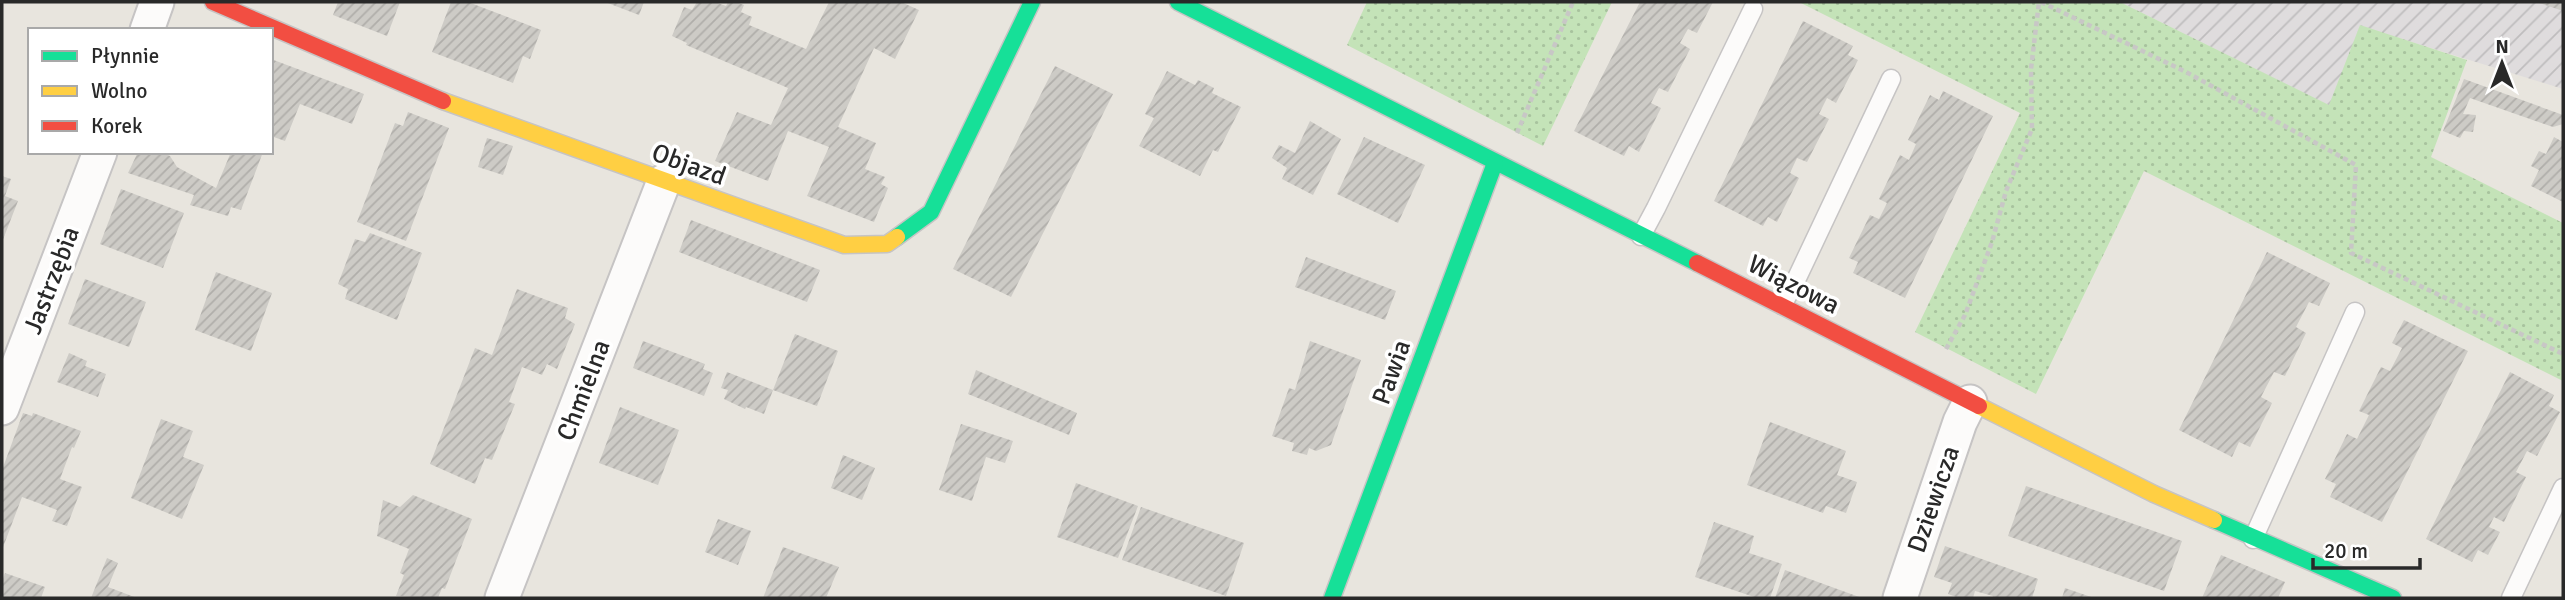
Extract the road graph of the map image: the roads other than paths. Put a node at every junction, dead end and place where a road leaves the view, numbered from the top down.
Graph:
1 (157, 2) edge
2 (213, 2) edge
3 (1032, 2) edge
4 (1178, 2) edge
5 (1753, 9) dead end
6 (147, 28) edge
7 (1891, 79) dead end
8 (99, 154) edge
9 (1495, 163) junction
10 (664, 181) junction
11 (1641, 236) junction
12 (1782, 305) junction
13 (2355, 312) dead end
14 (1970, 402) junction
15 (2, 408) edge
16 (2563, 488) edge
17 (2253, 539) junction
18 (502, 598) edge
19 (1332, 598) edge
20 (1900, 598) edge
21 (2393, 598) edge
22 (2511, 598) edge

1 - 6 street
2 - 10 street, Objazd
3 - 10 street, Objazd
4 - 9 street, Wiązowa
5 - 11 lane
7 - 12 lane
8 - 15 street, Jastrzębia
9 - 11 street, Wiązowa
9 - 19 street, Pawia
10 - 18 street, Chmielna
11 - 12 street, Wiązowa
12 - 14 street, Wiązowa
13 - 17 lane
14 - 17 street, Wiązowa
14 - 20 street, Dziewicza
16 - 22 lane
17 - 21 street, Wiązowa

